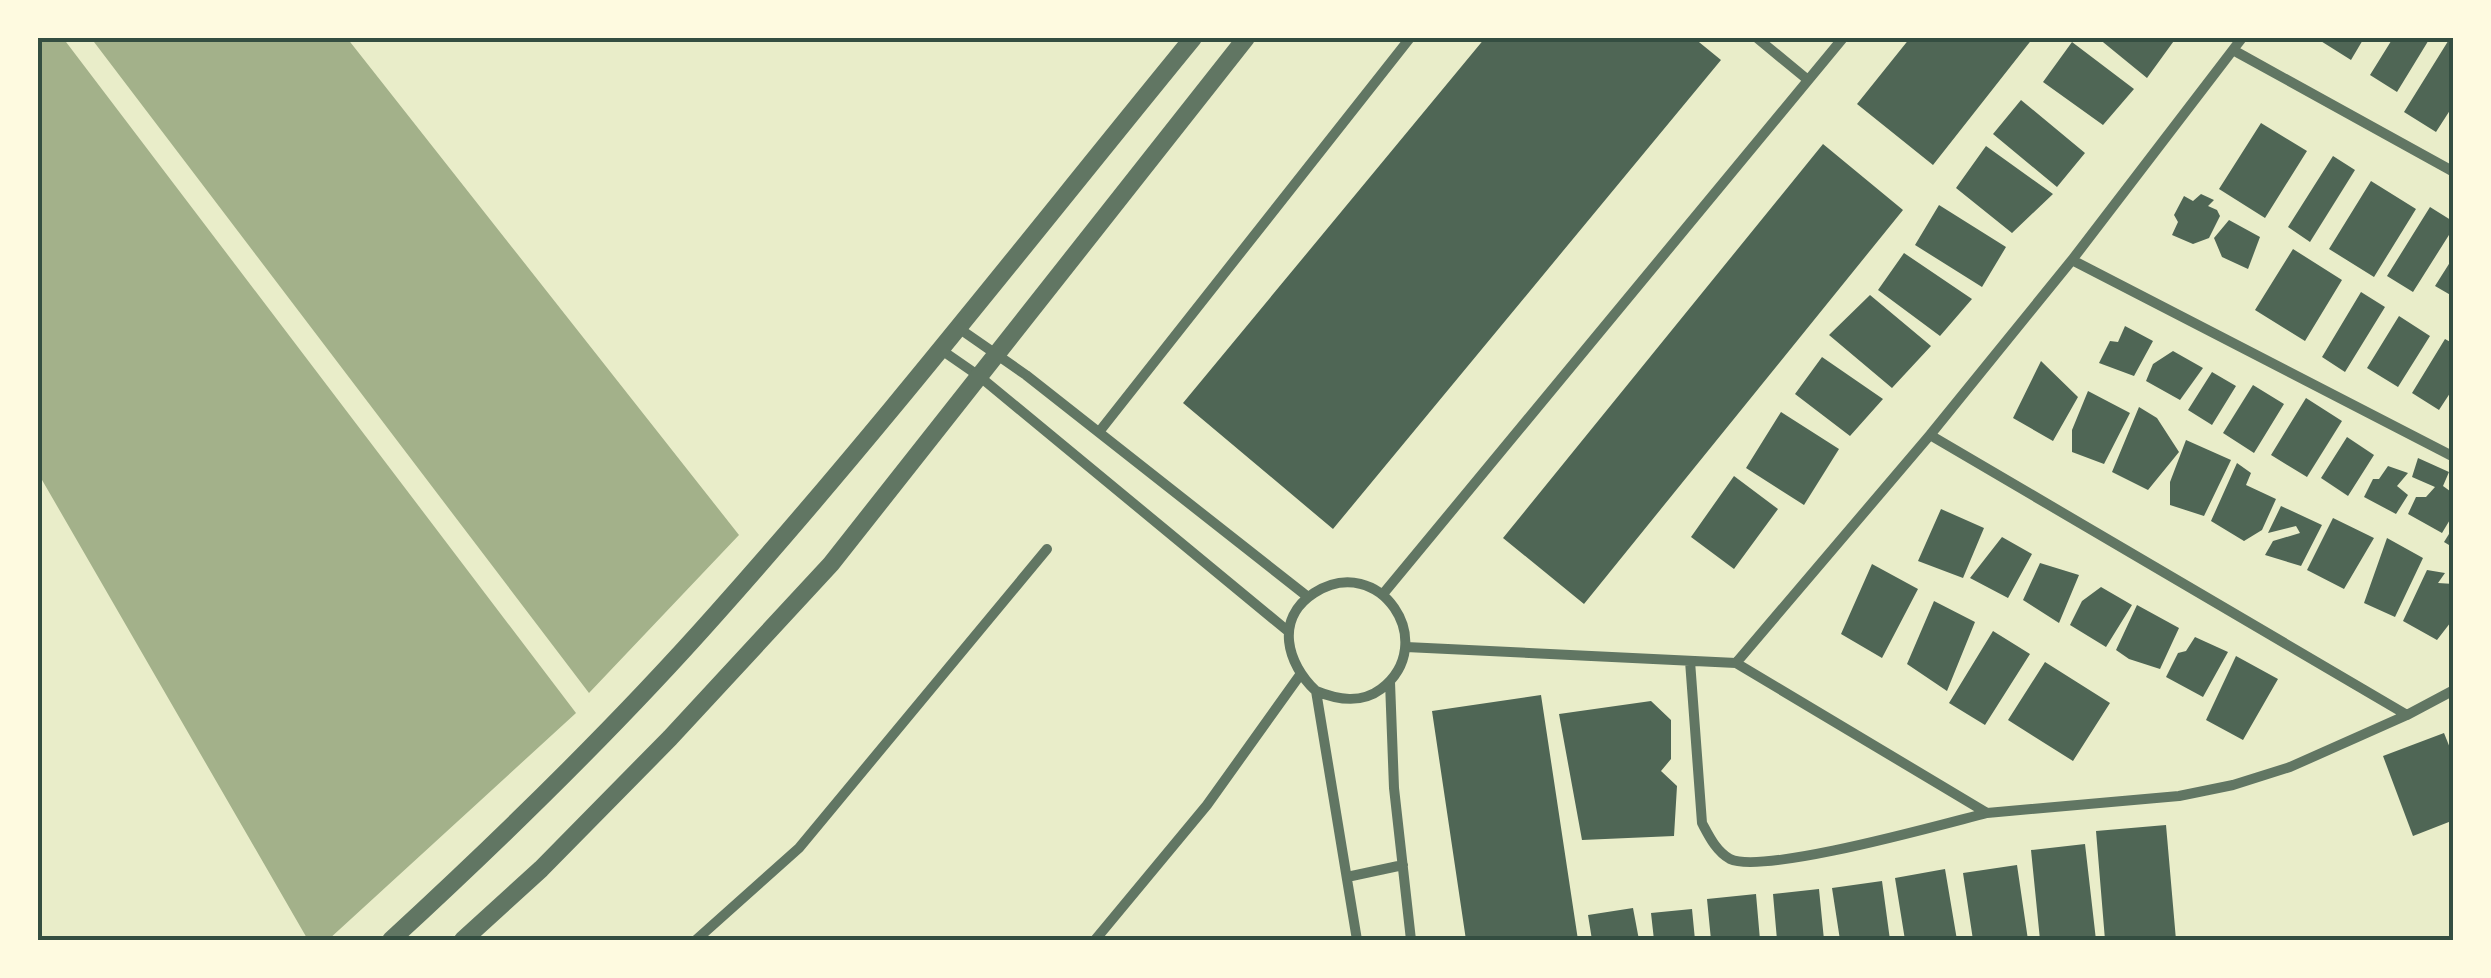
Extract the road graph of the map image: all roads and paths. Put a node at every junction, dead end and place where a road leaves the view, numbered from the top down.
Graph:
1 (1192, 38) edge
2 (1246, 38) edge
3 (1410, 38) edge
4 (1756, 38) edge
5 (1843, 38) edge
6 (2242, 38) edge
7 (2233, 50) junction
8 (1808, 80) junction
9 (2454, 172) edge
10 (2072, 260) junction
11 (957, 327) junction
12 (940, 349) junction
13 (996, 356) junction
14 (979, 376) junction
15 (1099, 432) junction
16 (1930, 435) junction
17 (2454, 457) edge
18 (1047, 549) dead end
19 (1383, 594) junction
20 (1308, 596) junction
21 (1289, 632) junction
22 (1406, 646) junction
23 (1690, 661) junction
24 (1736, 663) junction
25 (1300, 676) junction
26 (1390, 682) junction
27 (1316, 690) junction
28 (2454, 690) edge
29 (2408, 715) junction
30 (1988, 813) junction
31 (1403, 865) junction
32 (1346, 877) junction
33 (392, 940) edge
34 (463, 940) edge
35 (696, 940) edge
36 (1095, 940) edge
37 (1357, 940) edge
38 (1411, 940) edge

1 - 11 street
2 - 13 street
3 - 15 street
4 - 8 street
5 - 8 street
6 - 7 street
7 - 9 street
7 - 10 street
8 - 19 street
10 - 16 street
10 - 17 street
11 - 12 street
11 - 13 street
12 - 14 street
12 - 33 street
13 - 14 street
13 - 15 street
14 - 21 street
14 - 34 street
15 - 20 street
16 - 24 street
16 - 29 street
18 - 35 street
19 - 20 street
19 - 22 street
20 - 21 street
21 - 25 street
22 - 23 street
22 - 26 street
23 - 24 street
23 - 30 street
24 - 30 street
25 - 27 street
25 - 36 street
26 - 27 street
26 - 31 street
27 - 32 street
28 - 29 street
29 - 30 street
31 - 32 street
31 - 38 street
32 - 37 street

